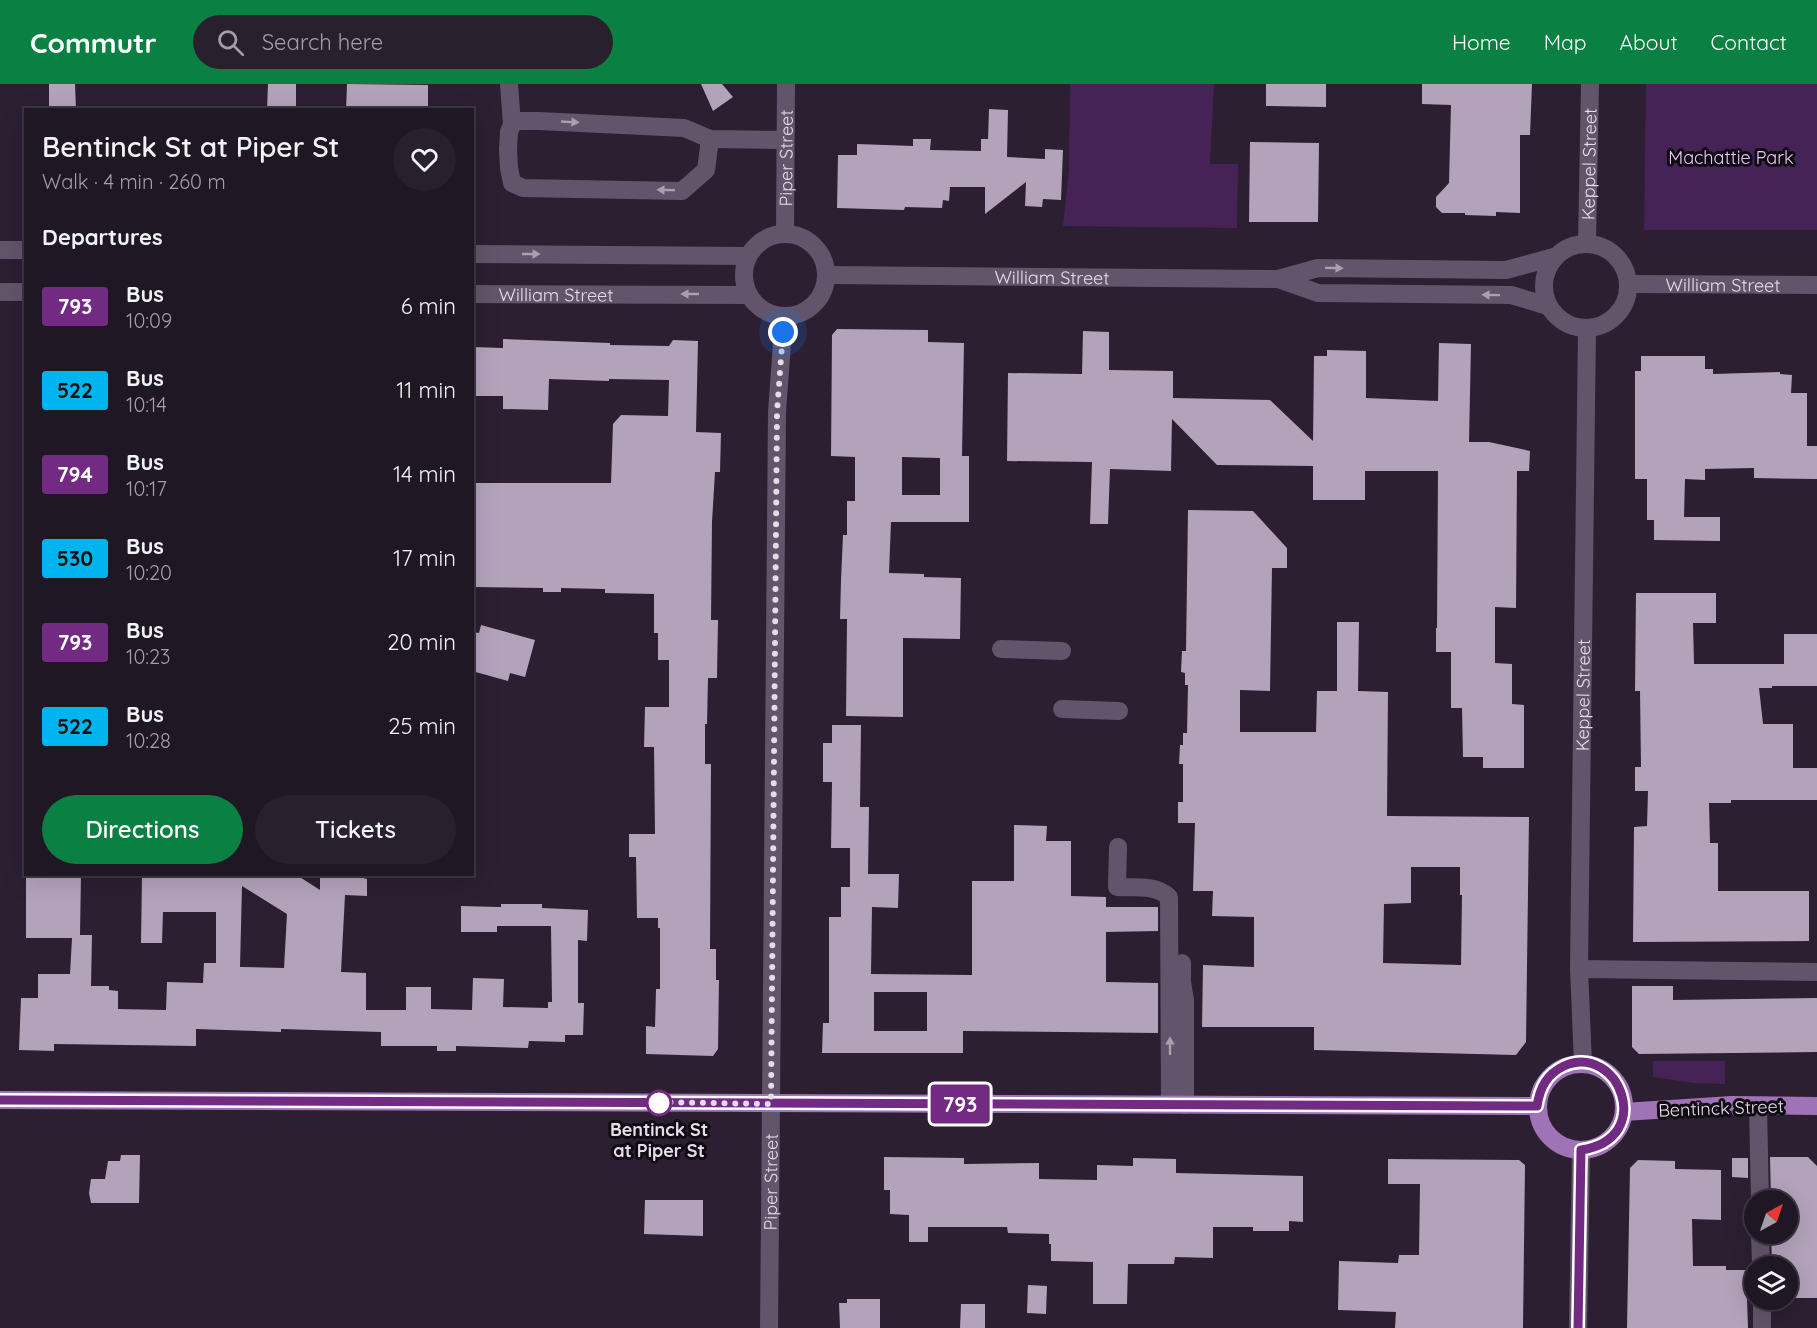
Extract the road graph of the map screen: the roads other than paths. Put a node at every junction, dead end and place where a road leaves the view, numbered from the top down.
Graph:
1 (509, 84) edge
2 (786, 84) edge
3 (1590, 84) edge
4 (512, 124) junction
5 (710, 139) junction
6 (785, 140) junction
7 (785, 233) junction
8 (1587, 244) junction
9 (0, 250) edge
10 (24, 250) edge
11 (474, 254) edge
12 (748, 256) junction
13 (1554, 257) junction
14 (827, 274) junction
15 (1278, 279) junction
16 (1629, 284) junction
17 (1817, 285) edge
18 (0, 292) edge
19 (24, 292) edge
20 (474, 294) edge
21 (749, 295) junction
22 (1548, 306) junction
23 (784, 316) junction
24 (1587, 328) junction
25 (1001, 649) dead end
26 (1062, 651) dead end
27 (1062, 709) dead end
28 (1119, 711) dead end
29 (1118, 847) dead end
30 (1579, 969) junction
31 (1817, 972) edge
32 (1583, 1063) junction
33 (0, 1100) edge
34 (771, 1104) junction
35 (1178, 1105) junction
36 (1537, 1106) junction
37 (1758, 1106) junction
38 (1817, 1106) edge
39 (1624, 1112) junction
40 (1581, 1150) junction
41 (1760, 1190) edge
42 (1761, 1310) edge
43 (770, 1328) edge
44 (1578, 1328) edge
45 (1762, 1328) edge

1 - 4 street
2 - 6 street, Piper Street
3 - 8 street, Keppel Street
4 -> 5 street
5 -> 4 street
5 - 6 street
6 - 7 street, Piper Street
7 - 12 street
7 - 14 street
8 - 13 street, William Street
8 - 16 street
9 - 10 street
11 -> 12 street
12 - 21 street
15 -> 13 street, William Street
13 - 22 street
14 - 15 street, William Street
14 - 23 street
22 -> 15 street, William Street
16 - 17 street, William Street
16 - 24 street
18 - 19 street
21 -> 20 street, William Street
21 - 23 street
22 - 24 street, William Street
23 - 34 street, Piper Street
24 - 30 street, Keppel Street
25 - 26 street
27 - 28 street
29 - 35 street
30 - 31 street
30 - 32 street, Keppel Street
32 - 36 main road
32 - 39 main road
33 - 34 main road
34 - 35 main road
34 - 43 street, Piper Street
35 - 36 main road
36 - 40 main road
37 - 38 main road, Bentinck Street
37 - 39 main road, Bentinck Street
37 - 41 street
39 - 40 main road
40 - 44 street
42 - 45 street

